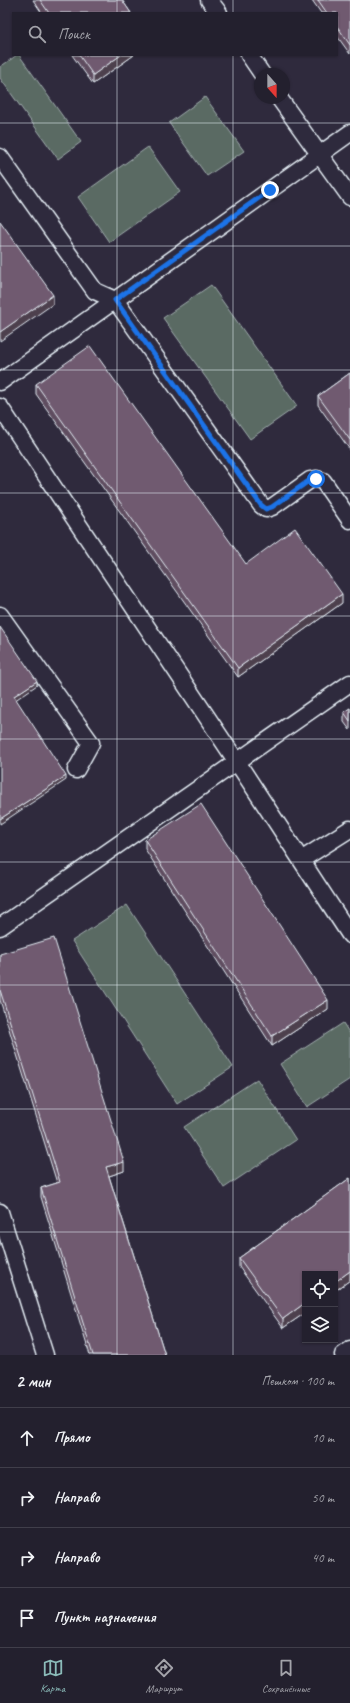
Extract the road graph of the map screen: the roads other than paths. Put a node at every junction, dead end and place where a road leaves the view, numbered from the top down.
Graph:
1 (210, 0) edge
2 (218, 12) edge
3 (250, 56) edge
4 (258, 68) edge
5 (283, 104) edge
6 (350, 133) edge
7 (320, 154) junction
8 (0, 157) edge
9 (350, 197) edge
10 (115, 300) junction
11 (0, 382) edge
12 (0, 407) edge
13 (350, 520) edge
14 (0, 615) edge
15 (350, 683) edge
16 (238, 762) junction
17 (76, 770) dead end
18 (350, 828) edge
19 (301, 860) junction
20 (0, 927) edge
21 (350, 935) edge
22 (0, 1212) edge
23 (350, 1350) edge
24 (45, 1355) edge
25 (343, 1355) edge

1 - 2 lane
3 - 4 lane
5 - 7 lane
6 - 7 lane
7 - 9 lane
7 - 10 lane
8 - 10 lane
10 - 11 lane
10 - 13 lane
12 - 16 lane
14 - 17 lane
15 - 16 lane
16 - 19 lane
16 - 20 lane
18 - 19 lane
19 - 21 lane
22 - 24 lane
23 - 25 lane

